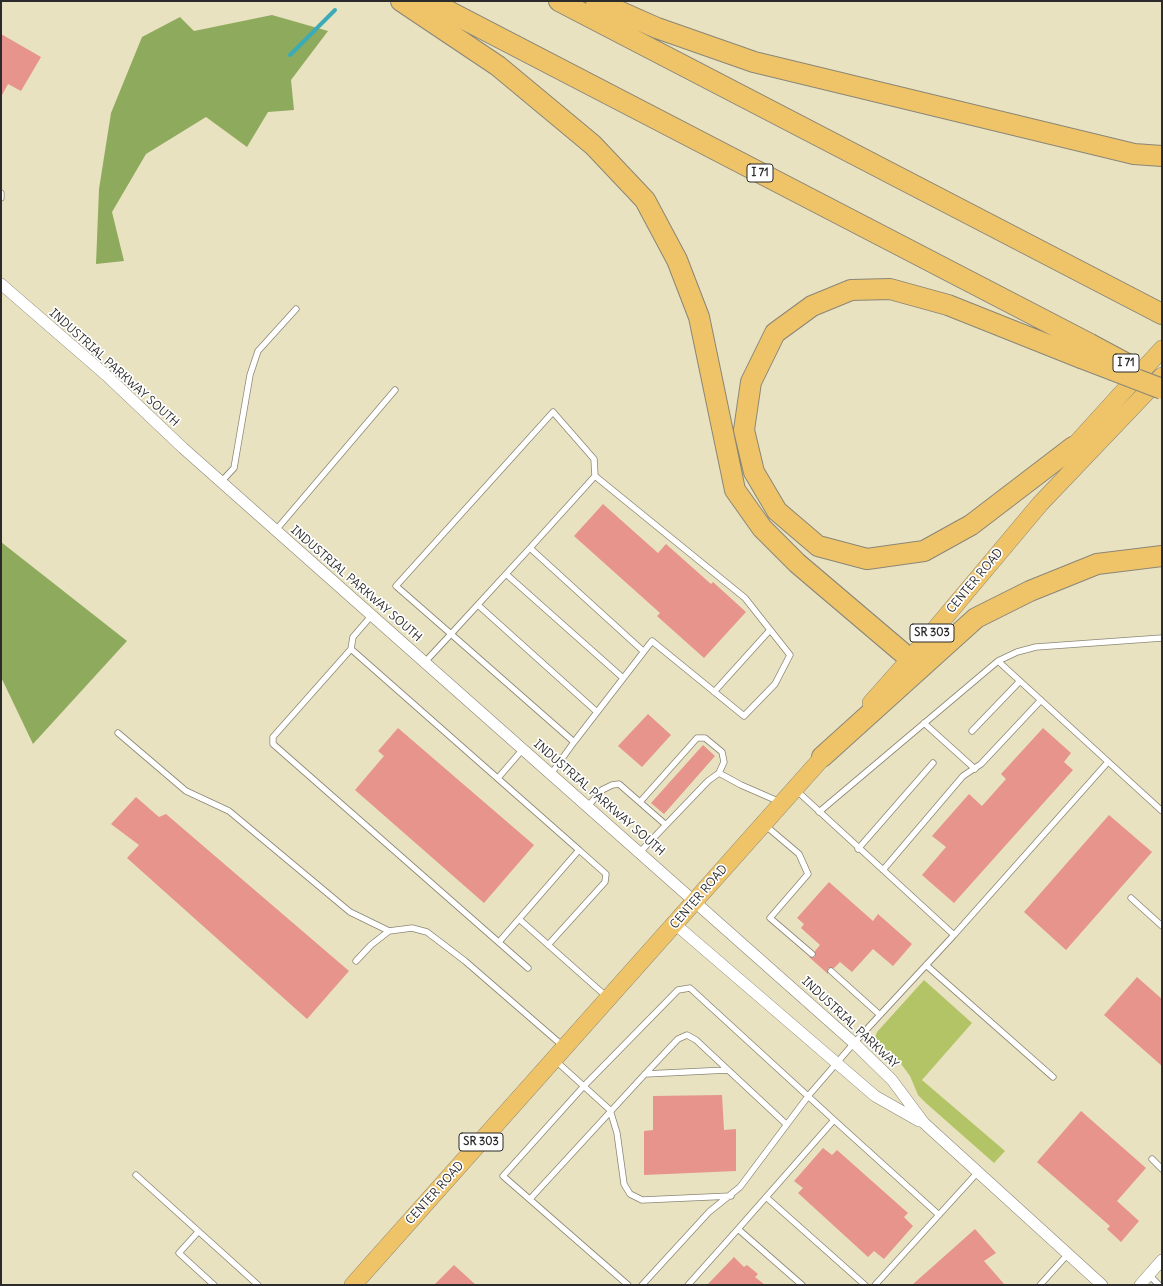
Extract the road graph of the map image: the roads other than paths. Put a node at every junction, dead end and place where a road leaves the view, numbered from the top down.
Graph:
1 (401, 1) edge
2 (429, 1) edge
3 (559, 1) edge
4 (596, 1) edge
5 (1134, 154) junction
6 (1162, 156) edge
7 (1162, 164) edge
8 (1, 193) edge
9 (1, 198) edge
10 (1, 284) edge
11 (296, 309) dead end
12 (1162, 314) edge
13 (1162, 349) edge
14 (1086, 351) junction
15 (1162, 376) edge
16 (1162, 382) edge
17 (1162, 389) edge
18 (395, 390) dead end
19 (1073, 447) junction
20 (595, 476) junction
21 (222, 482) junction
22 (1040, 504) junction
23 (276, 530) junction
24 (530, 548) junction
25 (1162, 556) edge
26 (506, 574) junction
27 (478, 605) junction
28 (372, 615) junction
29 (770, 630) junction
30 (451, 634) junction
31 (1162, 638) edge
32 (351, 649) junction
33 (644, 651) junction
34 (910, 659) junction
35 (998, 661) junction
36 (425, 662) junction
37 (623, 678) junction
38 (1020, 681) junction
39 (714, 692) junction
40 (1041, 700) junction
41 (597, 712) junction
42 (924, 723) junction
43 (972, 731) dead end
44 (118, 733) dead end
45 (574, 742) junction
46 (523, 749) junction
47 (822, 758) junction
48 (1108, 762) junction
49 (933, 763) dead end
50 (975, 769) junction
51 (719, 772) junction
52 (551, 774) junction
53 (498, 778) junction
54 (794, 788) junction
55 (640, 802) junction
56 (782, 803) junction
57 (588, 806) junction
58 (1162, 811) edge
59 (819, 812) junction
60 (763, 824) junction
61 (666, 825) junction
62 (858, 848) junction
63 (579, 850) junction
64 (640, 852) junction
65 (882, 870) junction
66 (1131, 898) dead end
67 (695, 901) junction
68 (519, 919) junction
69 (675, 924) junction
70 (1162, 926) edge
71 (389, 931) junction
72 (954, 934) junction
73 (499, 942) junction
74 (548, 945) junction
75 (812, 954) dead end
76 (356, 961) dead end
77 (926, 965) junction
78 (528, 968) dead end
79 (831, 971) dead end
80 (609, 998) junction
81 (880, 1015) junction
82 (854, 1043) junction
83 (559, 1054) junction
84 (836, 1064) junction
85 (727, 1070) junction
86 (645, 1074) junction
87 (1053, 1077) dead end
88 (583, 1087) junction
89 (810, 1095) junction
90 (610, 1110) junction
91 (834, 1120) junction
92 (924, 1123) junction
93 (786, 1124) junction
94 (1152, 1159) dead end
95 (1162, 1169) edge
96 (978, 1172) junction
97 (136, 1175) dead end
98 (731, 1196) junction
99 (766, 1197) junction
100 (530, 1199) junction
101 (939, 1215) junction
102 (738, 1229) junction
103 (198, 1232) junction
104 (1068, 1253) junction
105 (1162, 1260) edge
106 (1148, 1276) junction
107 (214, 1285) edge
108 (258, 1285) edge
109 (353, 1285) edge
110 (628, 1285) edge
111 (642, 1285) edge
112 (688, 1285) edge
113 (802, 1285) edge
114 (865, 1285) edge
115 (875, 1285) edge
116 (1040, 1285) edge
117 (1102, 1285) edge
118 (1140, 1285) edge
119 (1159, 1285) edge

1 - 34 highway
2 - 14 highway, I 71
3 - 12 highway
4 - 5 highway
5 - 6 highway
5 - 7 highway
8 - 9 lane
10 - 21 street, INDUSTRIAL PARKWAY SOUTH
11 - 21 lane
13 - 19 main road, CENTER ROAD / SR 303
14 - 16 highway, I 71, bridge
14 - 17 highway, bridge
14 - 19 highway
15 - 22 main road, CENTER ROAD / SR 303
18 - 23 lane
19 - 22 main road, CENTER ROAD / SR 303
20 - 24 lane
20 - 29 lane
20 - 30 lane
21 - 23 street, INDUSTRIAL PARKWAY SOUTH
22 - 34 main road, CENTER ROAD / SR 303
23 - 28 street, INDUSTRIAL PARKWAY SOUTH
24 - 26 lane
24 - 33 lane
25 - 47 highway
26 - 27 lane
26 - 37 lane
27 - 30 lane
27 - 41 lane
28 - 32 lane
28 - 36 street, INDUSTRIAL PARKWAY SOUTH
29 - 39 lane
29 - 39 lane
30 - 36 lane
30 - 45 lane
31 - 35 lane
32 - 53 lane
32 - 73 lane
33 - 37 lane
33 - 39 lane
34 - 47 main road, CENTER ROAD / SR 303
35 - 38 lane
35 - 42 lane
36 - 46 street, INDUSTRIAL PARKWAY SOUTH
37 - 41 lane
38 - 40 lane
38 - 43 lane
40 - 48 lane
40 - 50 lane
41 - 45 lane
42 - 50 lane
42 - 59 lane
44 - 71 lane
45 - 52 lane
46 - 52 street, INDUSTRIAL PARKWAY SOUTH
46 - 53 lane
47 - 54 main road, CENTER ROAD / SR 303
48 - 58 lane
48 - 72 lane
49 - 62 lane
50 - 65 lane
51 - 55 lane
51 - 56 lane
51 - 61 lane
52 - 57 street, INDUSTRIAL PARKWAY SOUTH
53 - 63 lane
54 - 56 main road, CENTER ROAD / SR 303
54 - 59 lane
55 - 57 lane
55 - 61 lane
56 - 60 main road, CENTER ROAD / SR 303
57 - 64 street, INDUSTRIAL PARKWAY SOUTH
59 - 62 lane
60 - 67 main road, CENTER ROAD / SR 303
60 - 75 lane
61 - 64 lane
62 - 65 lane
63 - 68 lane
63 - 74 lane
64 - 67 street, INDUSTRIAL PARKWAY SOUTH
65 - 72 lane
66 - 70 lane
67 - 69 main road, CENTER ROAD / SR 303
67 - 82 street, INDUSTRIAL PARKWAY
68 - 73 lane
68 - 74 lane
69 - 80 main road, CENTER ROAD / SR 303
69 - 84 street
71 - 76 lane
71 - 83 lane
72 - 77 lane
73 - 78 lane
74 - 80 lane
77 - 81 lane
77 - 87 lane
79 - 81 lane
80 - 83 main road, CENTER ROAD / SR 303
81 - 82 lane
82 - 84 lane
82 - 92 street, INDUSTRIAL PARKWAY
83 - 88 lane
83 - 109 main road, CENTER ROAD / SR 303
84 - 89 lane
84 - 92 street
85 - 86 lane
85 - 86 lane
85 - 93 lane
86 - 90 lane
88 - 89 lane
88 - 90 lane
88 - 100 lane
89 - 91 lane
89 - 93 lane
90 - 98 lane
90 - 100 lane
91 - 99 lane
91 - 101 lane
92 - 96 street, INDUSTRIAL PARKWAY
93 - 98 lane
94 - 95 lane
96 - 101 lane
96 - 104 street, INDUSTRIAL PARKWAY
97 - 103 lane
98 - 111 lane
99 - 102 lane
99 - 114 lane
100 - 110 lane
101 - 115 lane
102 - 112 lane
102 - 113 lane
103 - 107 lane
103 - 108 lane
104 - 116 lane
104 - 117 street, INDUSTRIAL PARKWAY
105 - 106 street
106 - 118 street
106 - 119 lane

